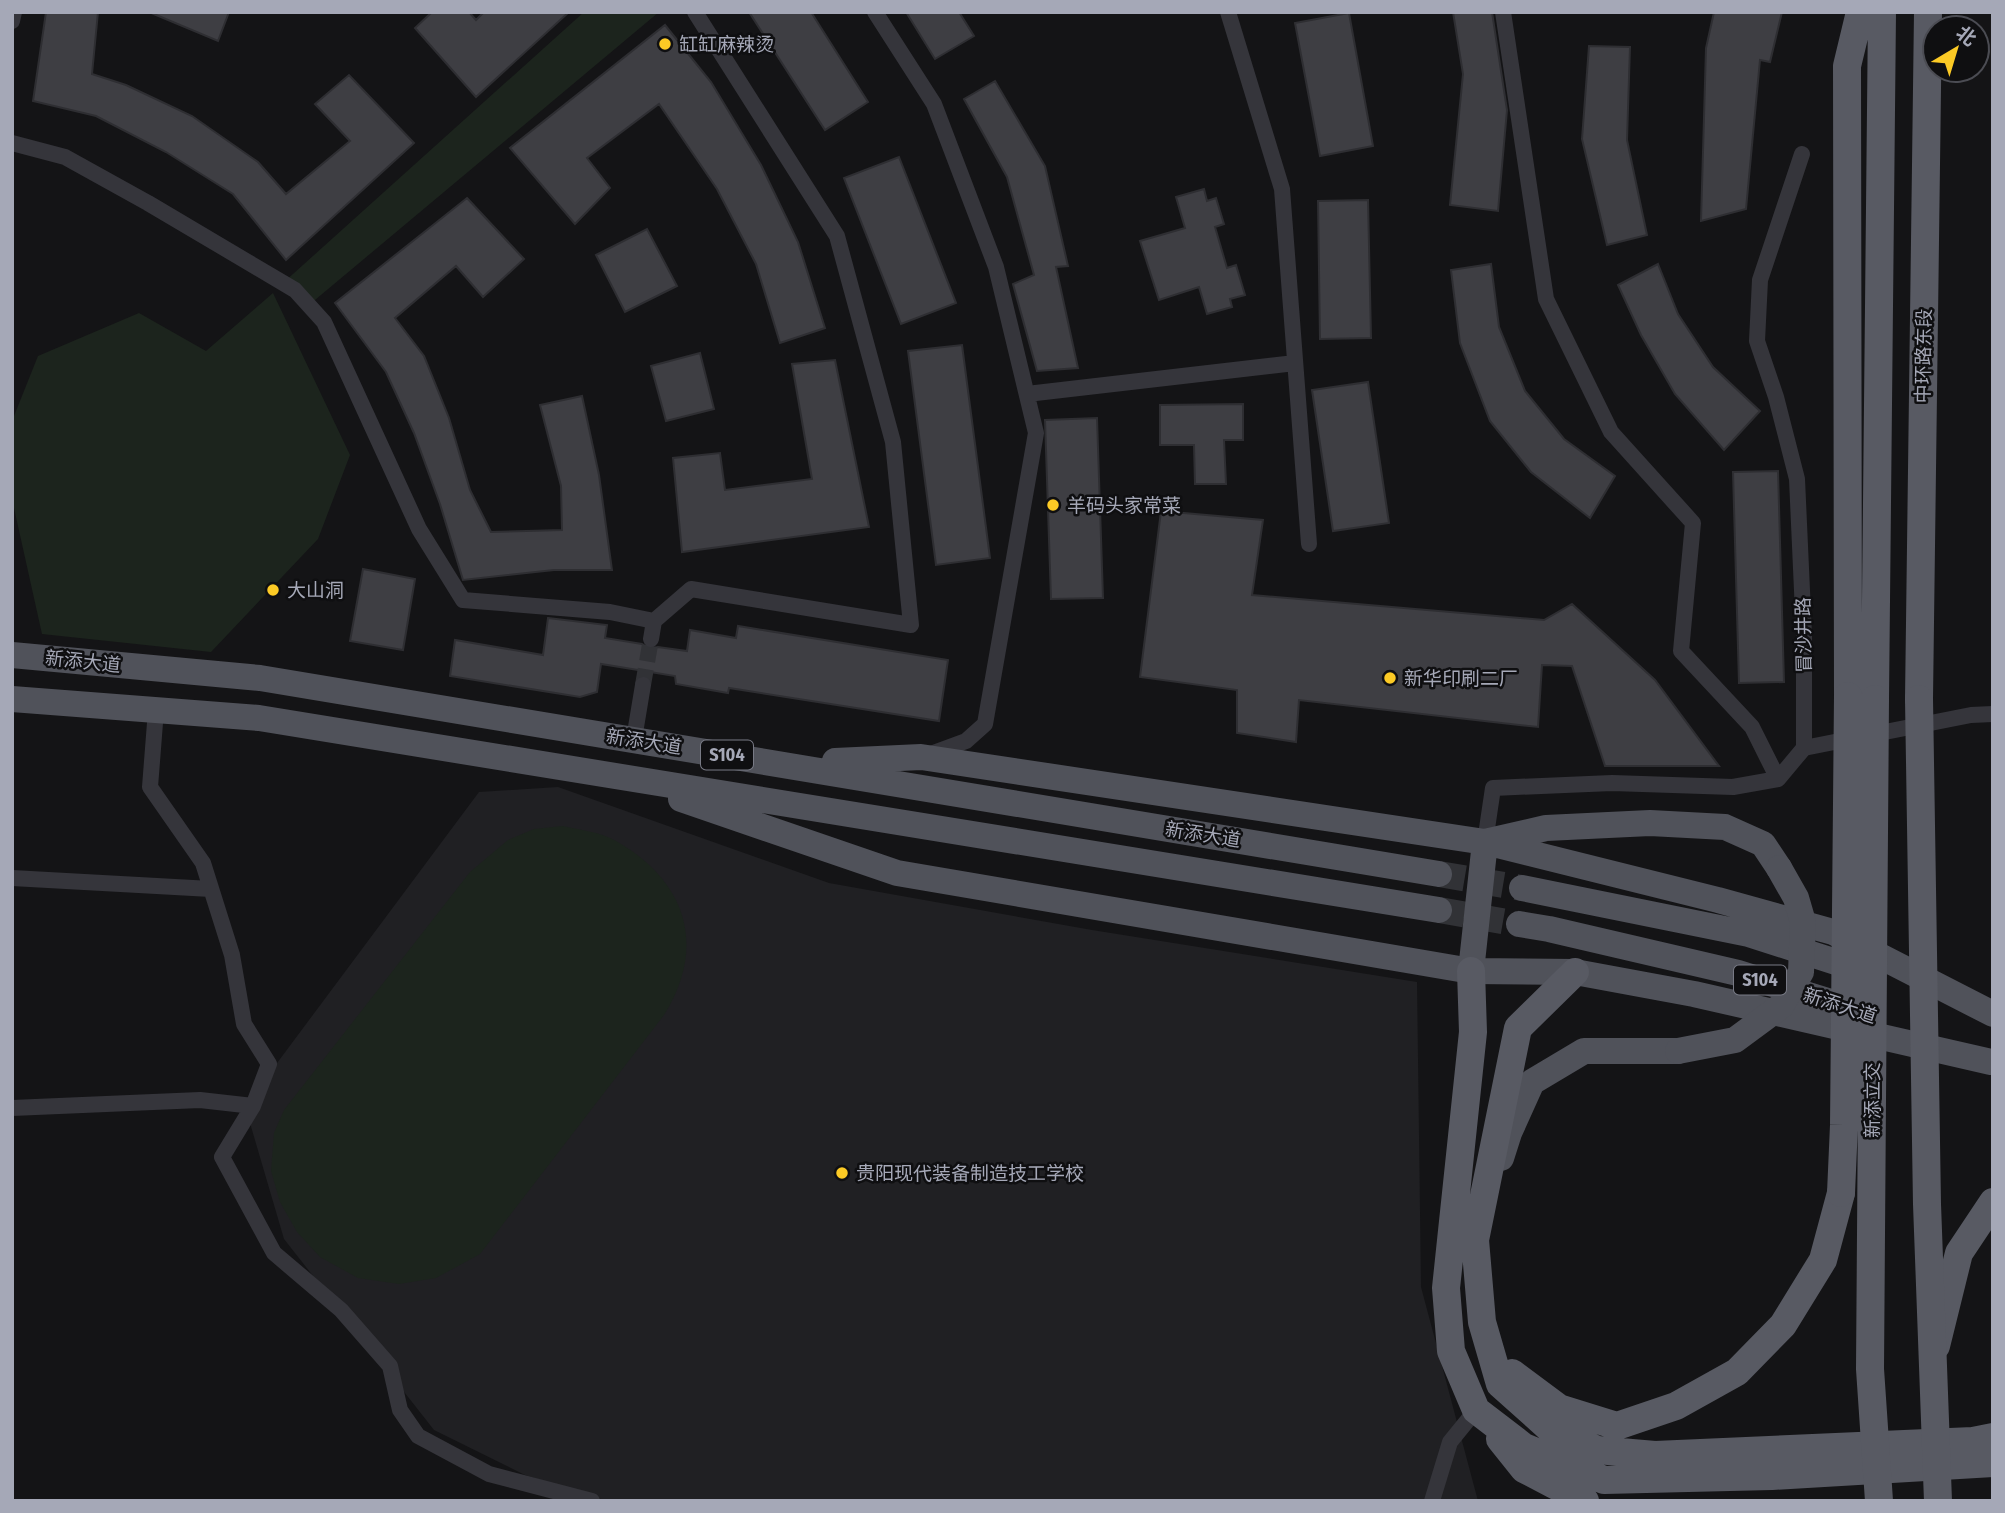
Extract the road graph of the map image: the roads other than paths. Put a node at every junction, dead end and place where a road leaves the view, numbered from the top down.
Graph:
1 (14, 12) edge
2 (695, 12) edge
3 (875, 12) edge
4 (1228, 12) edge
5 (1503, 12) edge
6 (1860, 12) edge
7 (1882, 12) edge
8 (1928, 12) edge
9 (12, 21) edge
10 (12, 143) edge
11 (1802, 154) dead end
12 (1295, 363) junction
13 (1027, 394) junction
14 (1309, 544) dead end
15 (654, 621) junction
16 (651, 639) tunnel mouth
17 (12, 655) edge
18 (643, 685) tunnel mouth
19 (1861, 698) junction
20 (12, 699) edge
21 (156, 710) junction
22 (1993, 714) edge
23 (634, 739) junction
24 (1804, 748) junction
25 (922, 757) junction
26 (780, 764) junction
27 (610, 775) junction
28 (1778, 779) junction
29 (1485, 842) junction
30 (1439, 874) tunnel mouth
31 (12, 878) edge
32 (1522, 888) tunnel mouth
33 (211, 889) junction
34 (1439, 910) tunnel mouth
35 (1518, 924) tunnel mouth
36 (1471, 971) junction
37 (1575, 972) junction
38 (1993, 1014) edge
39 (1993, 1020) edge
40 (1992, 1062) edge
41 (253, 1106) junction
42 (12, 1108) edge
43 (1993, 1202) edge
44 (1475, 1240) junction
45 (1493, 1359) junction
46 (1933, 1359) junction
47 (1476, 1409) junction
48 (1993, 1437) edge
49 (1993, 1463) edge
50 (592, 1501) edge
51 (1432, 1501) edge
52 (1585, 1501) edge
53 (1879, 1501) edge
54 (1938, 1501) edge

1 - 9 street
2 - 15 street
3 - 13 street
4 - 12 street
5 - 28 street
6 - 19 highway
7 - 19 highway
8 - 46 highway, 中环路东段, bridge
10 - 15 street
11 - 24 street, 冒沙井路
12 - 13 street
12 - 14 street
13 - 25 street
15 - 16 street
17 - 23 main road, 新添大道 / S104
18 - 23 street
19 - 45 highway, bridge
19 - 53 highway, 新添立交, bridge
20 - 21 main road, 新添大道 / S104
21 - 27 main road, 新添大道 / S104
21 - 33 street
22 - 24 street
23 - 26 main road, 新添大道 / S104
24 - 28 street
25 - 26 main road
25 - 29 main road
26 - 30 main road, 新添大道 / S104
27 - 34 main road, 新添大道 / S104
27 - 36 main road
28 - 29 street
29 - 36 main road
29 - 38 main road
29 - 44 main road, bridge
31 - 33 street
32 - 39 main road, 新添大道 / S104
33 - 41 street
35 - 40 main road, 新添大道 / S104
36 - 37 main road
36 - 47 highway
37 - 40 main road
37 - 44 highway
41 - 42 street
41 - 50 street
43 - 46 highway, bridge
44 - 45 highway
45 - 48 highway
46 - 54 highway, bridge
47 - 49 highway
47 - 51 street
47 - 52 highway

